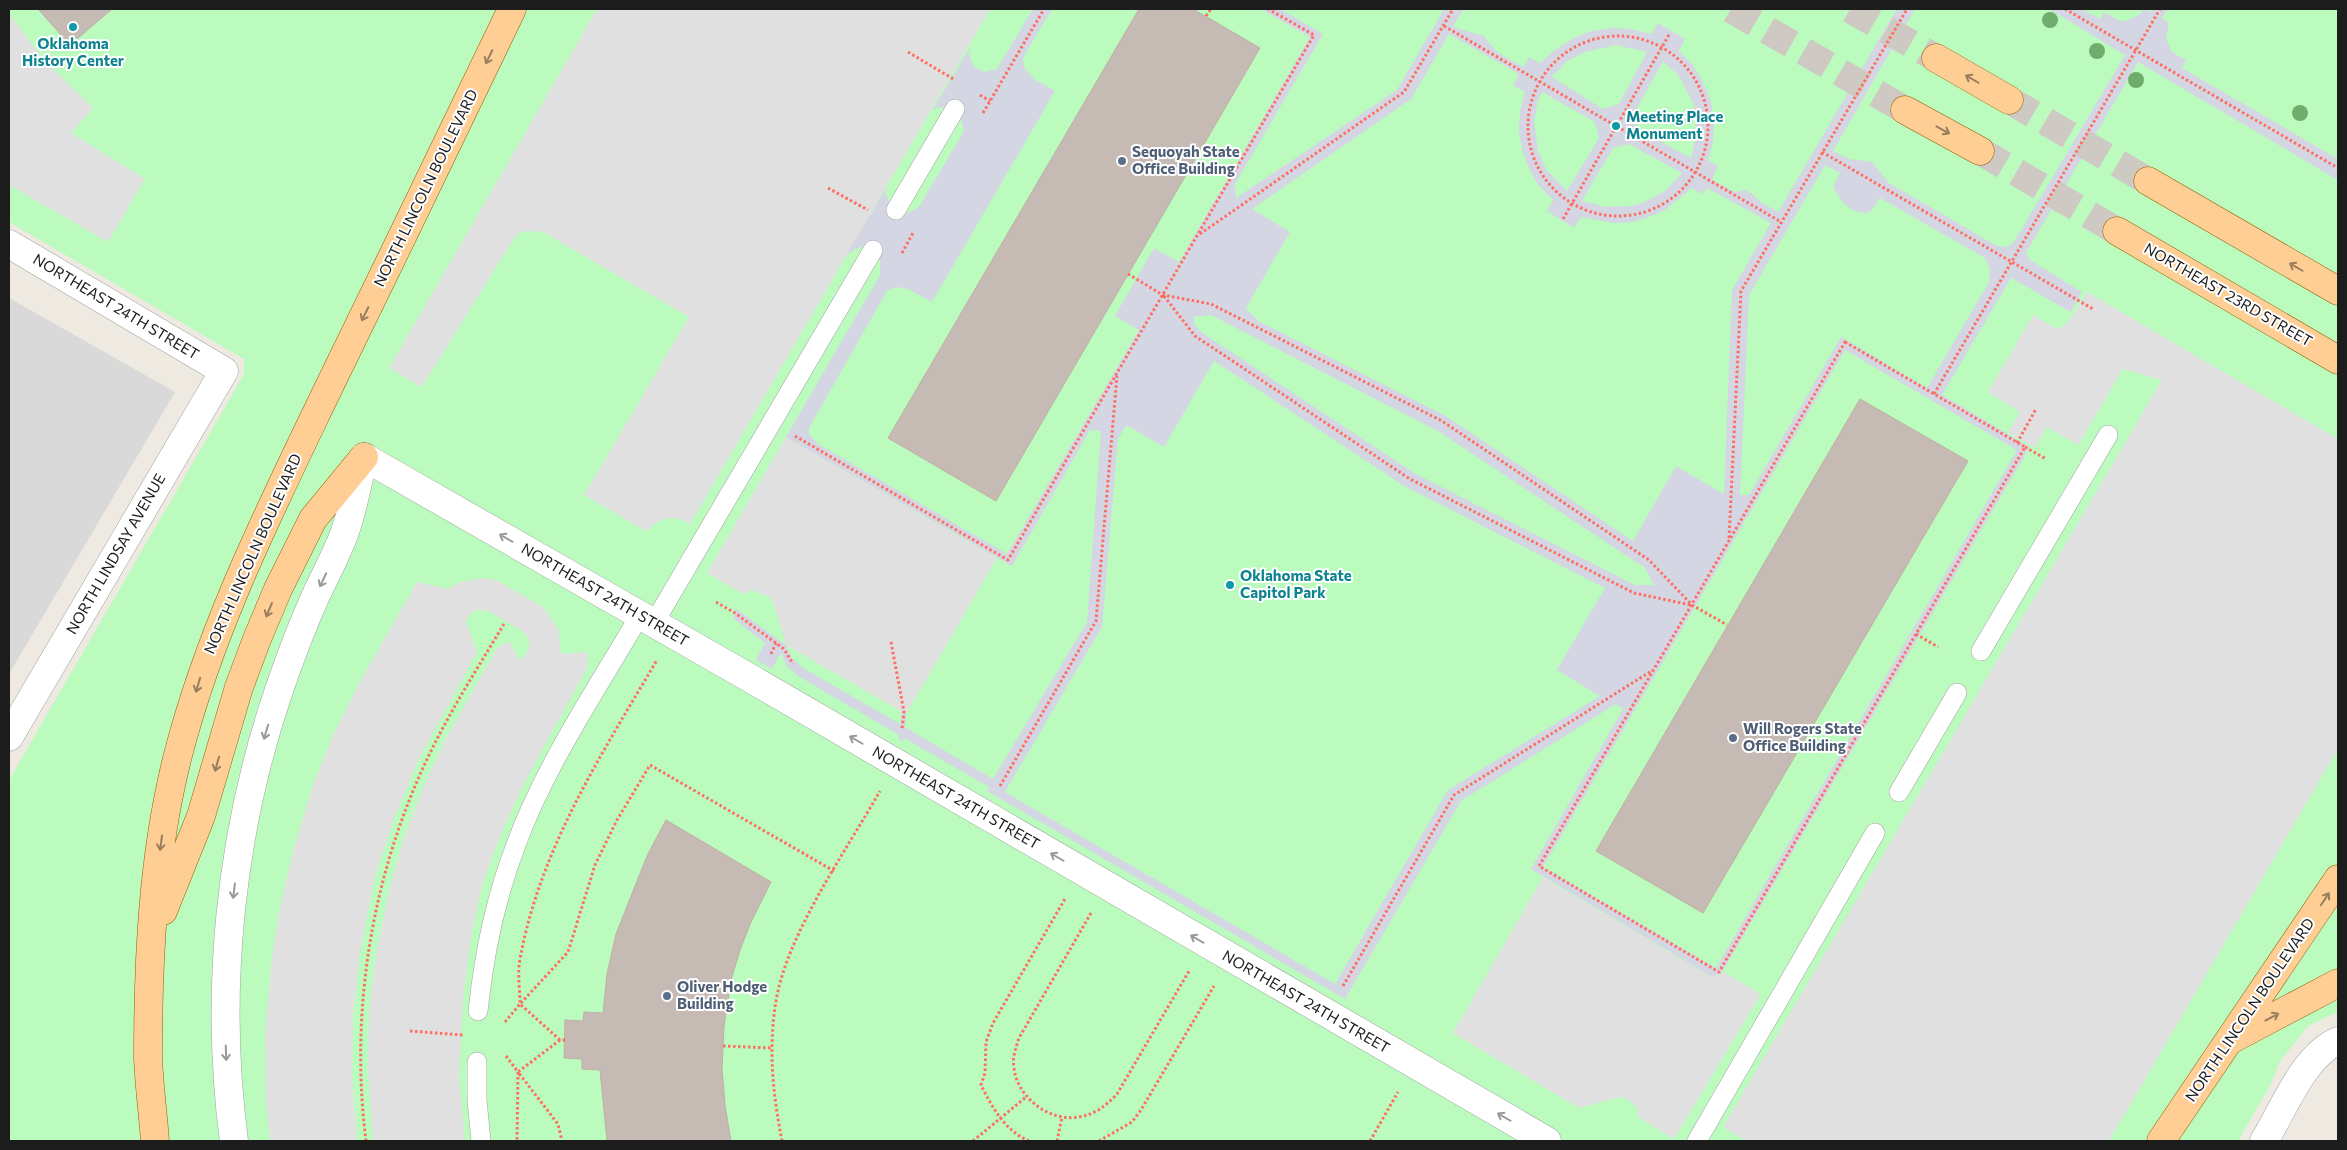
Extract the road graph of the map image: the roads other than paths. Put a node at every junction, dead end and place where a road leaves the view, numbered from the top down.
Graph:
1 (511, 10) edge
2 (1936, 58) tunnel mouth
3 (2009, 100) tunnel mouth
4 (955, 109) dead end
5 (1905, 110) tunnel mouth
6 (1980, 150) tunnel mouth
7 (2148, 181) tunnel mouth
8 (896, 210) dead end
9 (2117, 231) tunnel mouth
10 (9, 244) edge
11 (873, 250) dead end
12 (2338, 291) edge
13 (2338, 360) edge
14 (224, 371) joint
15 (2108, 435) dead end
16 (364, 456) junction
17 (655, 624) junction
18 (1981, 651) dead end
19 (1957, 693) dead end
20 (9, 738) edge
21 (1900, 792) dead end
22 (1875, 833) dead end
23 (2338, 879) edge
24 (151, 940) junction
25 (2338, 983) edge
26 (478, 1011) dead end
27 (2229, 1040) junction
28 (2332, 1043) edge
29 (477, 1062) dead end
30 (155, 1141) edge
31 (234, 1141) edge
32 (481, 1141) edge
33 (1547, 1141) edge
34 (1697, 1141) edge
35 (2161, 1141) edge
36 (2264, 1141) edge

1 -> 24 main road, NORTH LINCOLN BOULEVARD
3 -> 2 main road
4 - 8 lane
5 -> 6 main road
12 -> 7 main road
9 - 13 main road, NORTHEAST 23RD STREET
10 - 14 street, NORTHEAST 24TH STREET
11 - 17 lane
14 - 20 street, NORTH LINDSAY AVENUE
15 - 18 lane
17 -> 16 street, NORTHEAST 24TH STREET
16 -> 24 main road
16 -> 31 street
17 - 26 lane
33 -> 17 street, NORTHEAST 24TH STREET
19 - 21 lane
22 - 34 lane
27 -> 23 main road, NORTH LINCOLN BOULEVARD
24 - 30 main road, NORTH LINCOLN BOULEVARD
27 -> 25 main road
27 - 35 main road, NORTH LINCOLN BOULEVARD
28 - 36 street
29 - 32 lane

